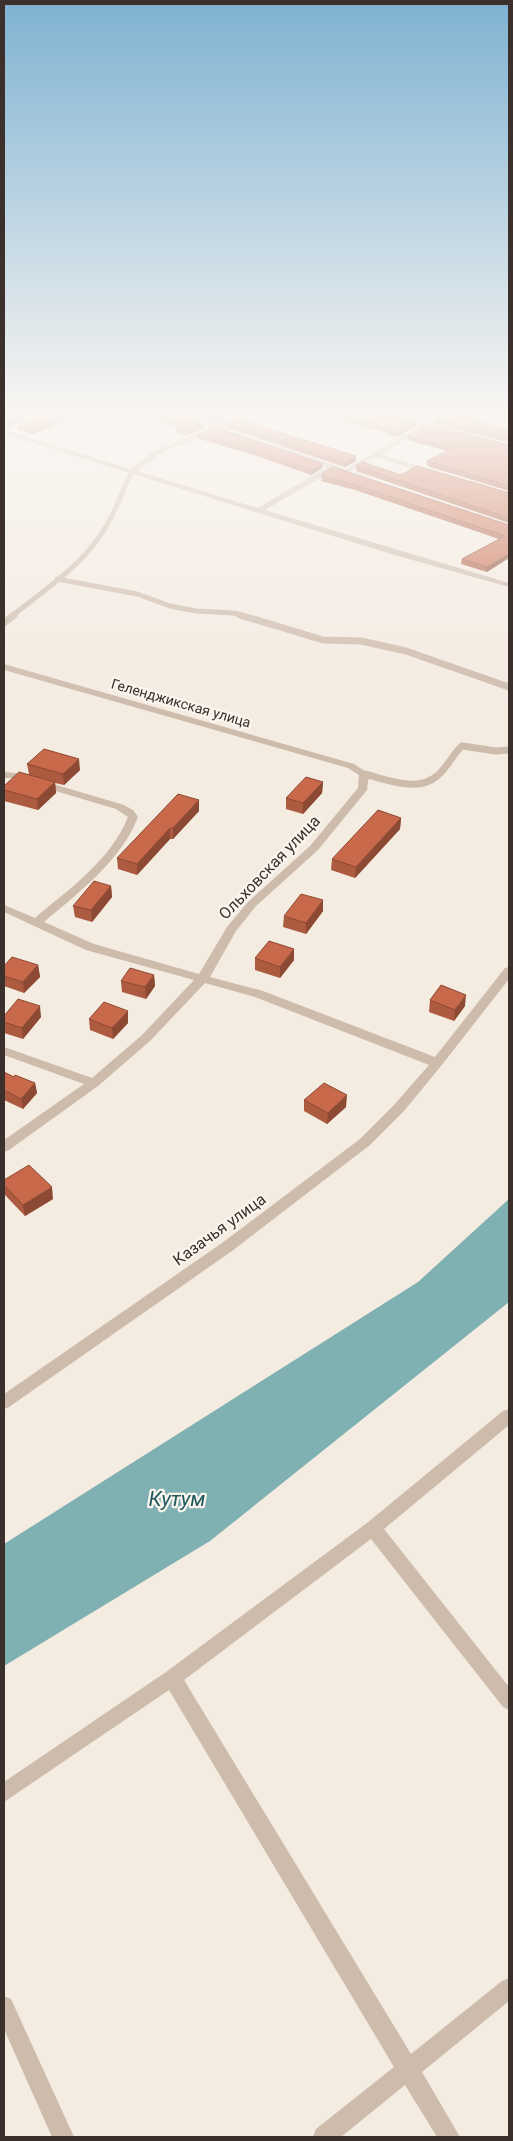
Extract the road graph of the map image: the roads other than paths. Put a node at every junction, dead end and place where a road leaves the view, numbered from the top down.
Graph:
1 (113, 513) edge
2 (269, 513) edge
3 (57, 579) junction
4 (509, 585) edge
5 (4, 623) edge
6 (4, 667) edge
7 (509, 687) edge
8 (509, 750) edge
9 (364, 774) junction
10 (4, 775) edge
11 (4, 908) edge
12 (36, 923) junction
13 (509, 971) edge
14 (203, 978) junction
15 (4, 1051) edge
16 (437, 1064) junction
17 (94, 1083) junction
18 (4, 1147) edge
19 (4, 1402) edge
20 (509, 1416) edge
21 (373, 1528) junction
22 (172, 1678) junction
23 (509, 1701) edge
24 (4, 1793) edge
25 (509, 1988) edge
26 (4, 2006) edge
27 (408, 2070) junction
28 (63, 2137) edge
29 (324, 2137) edge
30 (449, 2137) edge

1 - 3 lane
2 - 4 street
3 - 5 lane
3 - 7 lane
6 - 9 street, Геленджикская улица
8 - 9 lane
9 - 14 street, Ольховская улица
10 - 12 street
11 - 12 street
12 - 14 street
13 - 16 street, Казачья улица
14 - 16 street
14 - 17 street, Ольховская улица
15 - 17 street
16 - 19 street, Казачья улица
17 - 18 street, Ольховская улица
20 - 21 street
21 - 22 street
21 - 23 street
22 - 24 street
22 - 27 street
25 - 27 street
26 - 28 street
27 - 29 street
27 - 30 street

